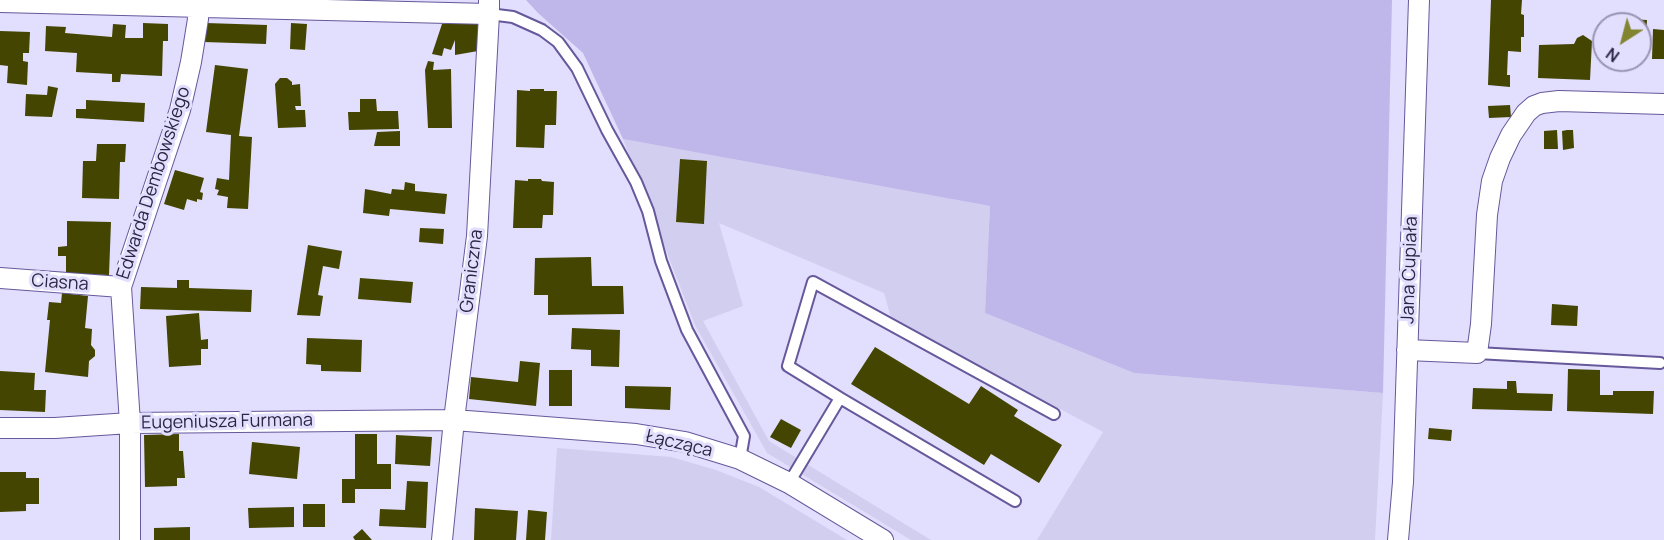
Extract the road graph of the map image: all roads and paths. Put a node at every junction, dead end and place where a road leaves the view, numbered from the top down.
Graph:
1 (1419, 0) edge
2 (0, 2) edge
3 (197, 7) junction
4 (489, 7) edge
5 (1664, 105) edge
6 (0, 278) edge
7 (121, 287) junction
8 (1407, 350) junction
9 (1477, 352) junction
10 (1660, 363) dead end
11 (840, 398) junction
12 (1054, 414) dead end
13 (454, 420) junction
14 (130, 423) junction
15 (0, 428) edge
16 (740, 459) junction
17 (789, 483) junction
18 (1015, 501) dead end
19 (130, 540) edge
20 (442, 540) edge
21 (883, 540) edge
22 (1398, 540) edge

1 - 8 street, Jana Cupiała
2 - 3 street
3 - 4 street
3 - 7 street, Edwarda Dembowskiego
4 - 13 street, Graniczna
4 - 16 lane
5 - 9 street
6 - 7 street, Ciasna
7 - 14 street, Edwarda Dembowskiego
8 - 9 street
8 - 22 street, Jana Cupiała
9 - 10 lane
11 - 12 lane
11 - 17 lane
11 - 18 lane
13 - 14 street, Eugeniusza Furmana
13 - 16 street, Łącząca
13 - 20 street, Graniczna
14 - 15 street, Eugeniusza Furmana
14 - 19 street, Edwarda Dembowskiego
16 - 17 street, Łącząca
17 - 21 street, Łącząca

